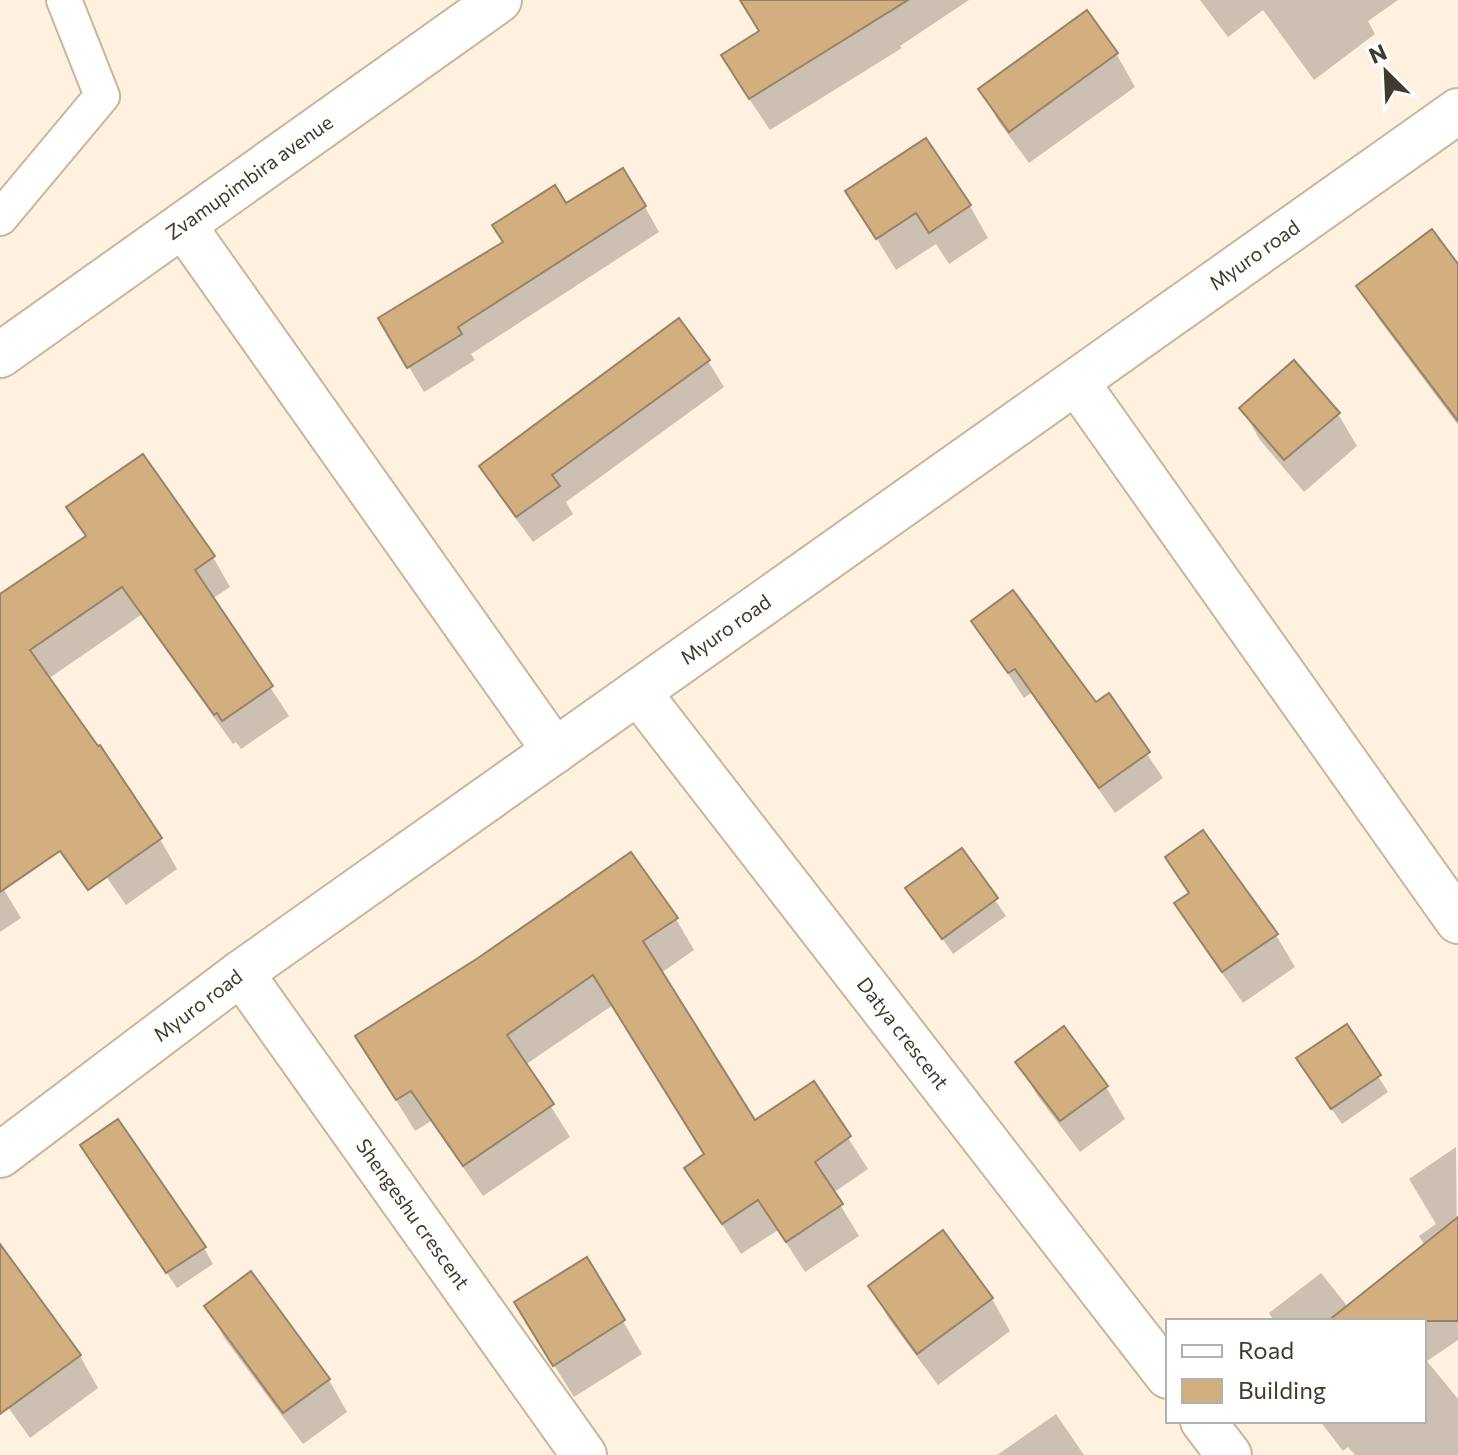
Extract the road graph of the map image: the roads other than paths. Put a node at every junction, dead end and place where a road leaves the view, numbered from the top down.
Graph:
1 (64, 0) edge
2 (499, 0) edge
3 (1458, 111) edge
4 (0, 218) edge
5 (183, 225) junction
6 (0, 355) edge
7 (1077, 383) junction
8 (638, 692) junction
9 (555, 751) junction
10 (1458, 921) edge
11 (241, 973) junction
12 (0, 1155) edge
13 (1166, 1373) edge
14 (1205, 1423) edge
15 (584, 1455) edge
16 (1229, 1455) edge

1 - 4 lane
2 - 5 street, Zvamupimbira avenue
3 - 7 street, Myuro road
5 - 6 street, Zvamupimbira avenue
5 - 9 street
7 - 8 street, Myuro road
7 - 10 street
8 - 9 street, Myuro road
8 - 13 street, Datya crescent
9 - 11 street, Myuro road
11 - 12 street, Myuro road
11 - 15 street, Shengeshu crescent
14 - 16 street

